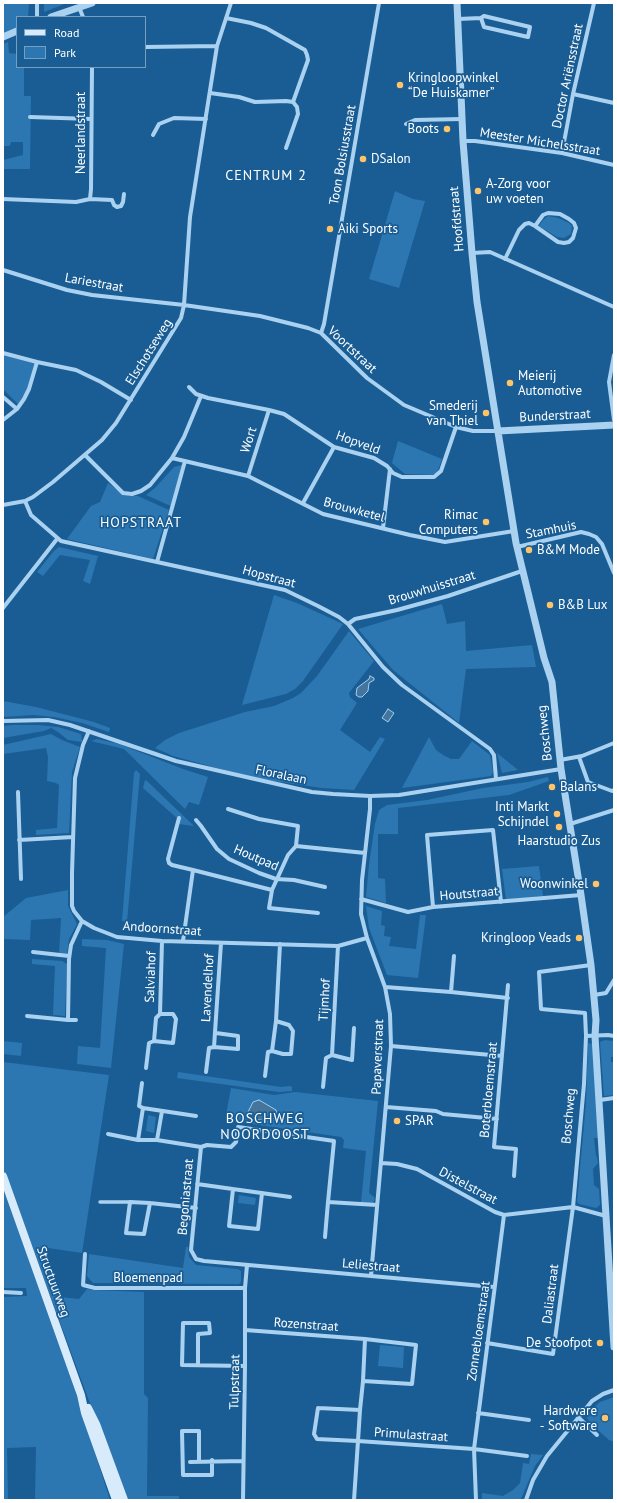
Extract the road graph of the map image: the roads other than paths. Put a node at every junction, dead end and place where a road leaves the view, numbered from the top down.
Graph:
1 (37, 3) edge
2 (92, 3) edge
3 (231, 3) edge
4 (379, 3) edge
5 (457, 3) edge
6 (594, 3) edge
7 (79, 7) junction
8 (37, 16) edge
9 (54, 16) edge
10 (83, 16) edge
11 (226, 18) junction
12 (481, 18) junction
13 (458, 19) junction
14 (16, 31) edge
15 (3, 37) edge
16 (217, 46) junction
17 (146, 47) edge
18 (92, 68) edge
19 (210, 93) junction
20 (573, 94) junction
21 (293, 102) junction
22 (614, 103) edge
23 (30, 117) dead end
24 (206, 118) junction
25 (90, 119) junction
26 (462, 119) junction
27 (406, 124) dead end
28 (153, 135) dead end
29 (463, 141) junction
30 (286, 148) dead end
31 (562, 153) junction
32 (614, 165) edge
33 (124, 194) dead end
34 (3, 199) edge
35 (90, 199) junction
36 (535, 226) junction
37 (472, 253) junction
38 (505, 259) junction
39 (3, 270) edge
40 (184, 305) junction
41 (614, 307) edge
42 (321, 333) junction
43 (3, 353) edge
44 (614, 355) edge
45 (37, 362) junction
46 (189, 387) dead end
47 (201, 396) junction
48 (3, 397) edge
49 (131, 400) junction
50 (17, 409) junction
51 (269, 410) junction
52 (3, 420) edge
53 (614, 420) edge
54 (614, 425) edge
55 (456, 427) junction
56 (498, 431) junction
57 (334, 447) junction
58 (85, 455) junction
59 (172, 458) junction
60 (185, 461) junction
61 (390, 470) junction
62 (248, 476) junction
63 (25, 501) junction
64 (303, 503) junction
65 (3, 505) edge
66 (383, 528) junction
67 (514, 531) junction
68 (57, 539) junction
69 (517, 547) junction
70 (157, 562) junction
71 (522, 571) junction
72 (614, 573) edge
73 (3, 608) edge
74 (348, 624) junction
75 (3, 721) edge
76 (89, 731) junction
77 (614, 744) edge
78 (579, 757) junction
79 (560, 760) junction
80 (561, 769) junction
81 (496, 779) junction
82 (614, 790) edge
83 (18, 792) dead end
84 (370, 796) junction
85 (228, 809) dead end
86 (614, 810) edge
87 (179, 818) dead end
88 (196, 820) dead end
89 (570, 824) junction
90 (74, 837) junction
91 (19, 840) junction
92 (296, 846) junction
93 (365, 854) junction
94 (193, 870) junction
95 (21, 879) dead end
96 (276, 879) junction
97 (325, 887) dead end
98 (272, 890) junction
99 (581, 895) junction
100 (361, 899) junction
101 (501, 902) junction
102 (433, 907) junction
103 (318, 913) dead end
104 (82, 921) junction
105 (366, 938) junction
106 (162, 941) junction
107 (183, 941) junction
108 (221, 943) junction
109 (280, 944) junction
110 (338, 946) junction
111 (33, 952) dead end
112 (69, 956) junction
113 (454, 956) dead end
114 (591, 965) junction
115 (614, 980) edge
116 (508, 986) dead end
117 (385, 987) junction
118 (451, 992) junction
119 (594, 995) junction
120 (508, 998) junction
121 (160, 1014) junction
122 (26, 1016) dead end
123 (68, 1020) junction
124 (76, 1020) dead end
125 (276, 1021) junction
126 (354, 1028) dead end
127 (216, 1034) junction
128 (586, 1036) junction
129 (596, 1036) junction
130 (614, 1036) edge
131 (154, 1041) junction
132 (390, 1046) junction
133 (214, 1047) junction
134 (272, 1051) junction
135 (332, 1055) junction
136 (502, 1056) junction
137 (146, 1068) dead end
138 (206, 1072) dead end
139 (265, 1076) dead end
140 (142, 1083) dead end
141 (323, 1087) dead end
142 (614, 1098) edge
143 (600, 1100) junction
144 (386, 1106) junction
145 (143, 1108) junction
146 (162, 1111) junction
147 (196, 1116) dead end
148 (497, 1119) junction
149 (108, 1134) dead end
150 (138, 1140) junction
151 (157, 1140) junction
152 (201, 1147) junction
153 (381, 1163) junction
154 (3, 1176) edge
155 (514, 1176) dead end
156 (197, 1184) junction
157 (233, 1189) junction
158 (262, 1193) junction
159 (290, 1197) dead end
160 (100, 1202) dead end
161 (130, 1202) junction
162 (328, 1202) junction
163 (150, 1203) junction
164 (377, 1206) junction
165 (573, 1207) junction
166 (196, 1208) junction
167 (504, 1215) junction
168 (606, 1216) junction
169 (614, 1218) edge
170 (325, 1237) dead end
171 (84, 1254) dead end
172 (246, 1264) junction
173 (371, 1276) junction
174 (612, 1286) edge
175 (494, 1287) junction
176 (245, 1288) junction
177 (3, 1292) edge
178 (21, 1293) dead end
179 (245, 1330) junction
180 (365, 1339) junction
181 (487, 1343) junction
182 (614, 1347) edge
183 (198, 1365) junction
184 (245, 1366) junction
185 (363, 1381) junction
186 (614, 1390) edge
187 (81, 1395) junction
188 (360, 1410) junction
189 (478, 1413) junction
190 (579, 1418) junction
191 (529, 1420) dead end
192 (597, 1434) dead end
193 (358, 1441) junction
194 (474, 1449) junction
195 (527, 1456) dead end
196 (212, 1460) junction
197 (244, 1461) junction
198 (190, 1462) dead end
199 (199, 1462) junction
200 (116, 1500) edge
201 (124, 1500) edge
202 (243, 1500) edge
203 (354, 1500) edge
204 (476, 1500) edge
205 (526, 1500) edge

1 - 8 street
2 - 7 street
3 - 11 street, Elschotseweg
4 - 42 street, Toon Bolsiusstraat
5 - 13 street, Hoofdstraat
6 - 20 street, Doctor Ariënsstraat
7 - 9 street
7 - 10 street
11 - 16 street, Elschotseweg
11 - 21 street
12 - 12 street
12 - 13 street
13 - 26 street, Hoofdstraat
14 - 15 street
16 - 17 street
16 - 19 street, Elschotseweg
18 - 25 street, Neerlandstraat
19 - 21 street
19 - 24 street, Elschotseweg
20 - 22 street
20 - 31 street, Doctor Ariënsstraat
21 - 30 street
23 - 25 street
24 - 28 street
24 - 40 street, Elschotseweg
25 - 35 street, Neerlandstraat
26 - 27 street
26 - 29 street, Hoofdstraat
29 - 31 street, Meester Michelsstraat
29 - 37 street, Hoofdstraat
31 - 32 street, Meester Michelsstraat
33 - 35 street
34 - 35 street
36 - 36 street
36 - 38 street
37 - 38 street
37 - 56 street, Hoofdstraat
38 - 41 street
39 - 40 street, Lariestraat
40 - 42 street, Voortstraat
40 - 49 street, Elschotseweg
42 - 55 street, Voortstraat
43 - 45 street
44 - 53 street
45 - 49 street
45 - 50 street
46 - 47 street, Hopveld
47 - 51 street, Hopveld
47 - 59 street
48 - 50 street
49 - 58 street, Elschotseweg
50 - 52 street
51 - 57 street, Hopveld
51 - 62 street, Wort
54 - 56 street, Bunderstraat
55 - 56 street, Voortstraat
55 - 61 street, Hopveld
56 - 67 street, Boschweg
57 - 61 street, Hopveld
57 - 64 street
58 - 59 street
58 - 63 street, Elschotseweg
59 - 60 street, Brouwketel
60 - 62 street, Brouwketel
60 - 70 street
61 - 66 street
62 - 64 street, Brouwketel
63 - 65 street
63 - 68 street, Hopstraat
64 - 66 street, Brouwketel
66 - 67 street, Brouwketel
67 - 69 street, Boschweg
68 - 70 street, Hopstraat
68 - 73 street
69 - 71 street, Boschweg
69 - 72 street, Stamhuis
70 - 74 street, Hopstraat
71 - 74 street, Brouwhuisstraat
71 - 79 street, Boschweg
74 - 81 street, Hopstraat
75 - 76 street, Floralaan
76 - 84 street, Floralaan
76 - 90 street
77 - 78 street
78 - 79 street
78 - 82 street
79 - 80 street, Boschweg
80 - 81 street, Floralaan
80 - 89 street, Boschweg
81 - 84 street, Floralaan
83 - 91 street
84 - 93 street, Papaverstraat
85 - 92 street
86 - 89 street
87 - 94 street
88 - 96 street, Houtpad
89 - 99 street, Boschweg
90 - 91 street
90 - 104 street
91 - 95 street
92 - 93 street
92 - 96 street
93 - 100 street, Papaverstraat
94 - 98 street
94 - 107 street
96 - 97 street, Houtpad
96 - 98 street
98 - 103 street
99 - 101 street, Houtstraat
99 - 114 street, Boschweg
100 - 102 street, Houtstraat
100 - 105 street, Papaverstraat
101 - 102 street, Houtstraat
101 - 102 street
104 - 106 street, Andoornstraat
104 - 112 street
105 - 110 street, Andoornstraat
105 - 117 street, Papaverstraat
106 - 107 street, Andoornstraat
106 - 121 street, Salviahof
107 - 108 street, Andoornstraat
108 - 109 street, Andoornstraat
108 - 127 street, Lavendelhof
109 - 110 street, Andoornstraat
109 - 125 street
110 - 135 street, Tijmhof
111 - 112 street
112 - 123 street
113 - 118 street
114 - 119 street, Boschweg
114 - 128 street, Boschweg
115 - 119 street
116 - 120 street, Boterbloemstraat
117 - 118 street
117 - 132 street, Papaverstraat
118 - 120 street
119 - 129 street, Boschweg
120 - 136 street, Boterbloemstraat
121 - 131 street, Salviahof
121 - 131 street, Salviahof
122 - 123 street
123 - 124 street
125 - 134 street
125 - 134 street
126 - 135 street
127 - 133 street, Lavendelhof
127 - 133 street, Lavendelhof
128 - 129 street
128 - 165 street, Boschweg
129 - 130 street
129 - 143 street, Boschweg
131 - 137 street, Salviahof
132 - 136 street
132 - 144 street, Papaverstraat
133 - 138 street, Lavendelhof
134 - 139 street
135 - 141 street, Tijmhof
136 - 148 street, Boterbloemstraat
140 - 145 street
142 - 143 street
143 - 168 street, Boschweg
144 - 148 street
144 - 153 street, Papaverstraat
145 - 146 street
145 - 150 street
146 - 147 street
146 - 151 street
148 - 155 street, Boterbloemstraat
149 - 150 street
150 - 151 street
151 - 152 street
152 - 156 street, Begoniastraat
152 - 162 street, Begoniastraat
153 - 164 street, Papaverstraat
153 - 167 street, Distelstraat
154 - 187 main road, Structuurweg
156 - 157 street
156 - 166 street, Begoniastraat
157 - 158 street
157 - 158 street
158 - 159 street
160 - 161 street
161 - 163 street
161 - 163 street
162 - 164 street
162 - 170 street
163 - 166 street
164 - 173 street, Papaverstraat
165 - 167 street, Distelstraat
165 - 168 street
165 - 181 street, Daliastraat
166 - 172 street, Begoniastraat
167 - 175 street, Zonnebloemstraat
168 - 169 street
168 - 174 street, Boschweg
171 - 176 street, Bloemenpad
172 - 173 street, Leliestraat
172 - 176 street, Tulpstraat
173 - 175 street, Leliestraat
174 - 182 street, Boschweg
175 - 181 street, Zonnebloemstraat
176 - 179 street, Tulpstraat
177 - 178 street
179 - 180 street, Rozenstraat
179 - 184 street, Tulpstraat
180 - 185 street
180 - 185 street, Rozenstraat
181 - 189 street, Zonnebloemstraat
183 - 183 street
183 - 184 street
184 - 197 street, Tulpstraat
185 - 188 street
186 - 190 street
187 - 200 main road, Structuurweg
187 - 201 main road, Structuurweg
188 - 193 street
188 - 193 street
189 - 191 street
189 - 194 street, Zonnebloemstraat
190 - 192 street
190 - 205 street
193 - 194 street, Primulastraat
193 - 203 street, Primulastraat
194 - 195 street
194 - 204 street, Zonnebloemstraat
196 - 197 street
196 - 199 street
196 - 199 street
197 - 202 street, Tulpstraat
198 - 199 street

